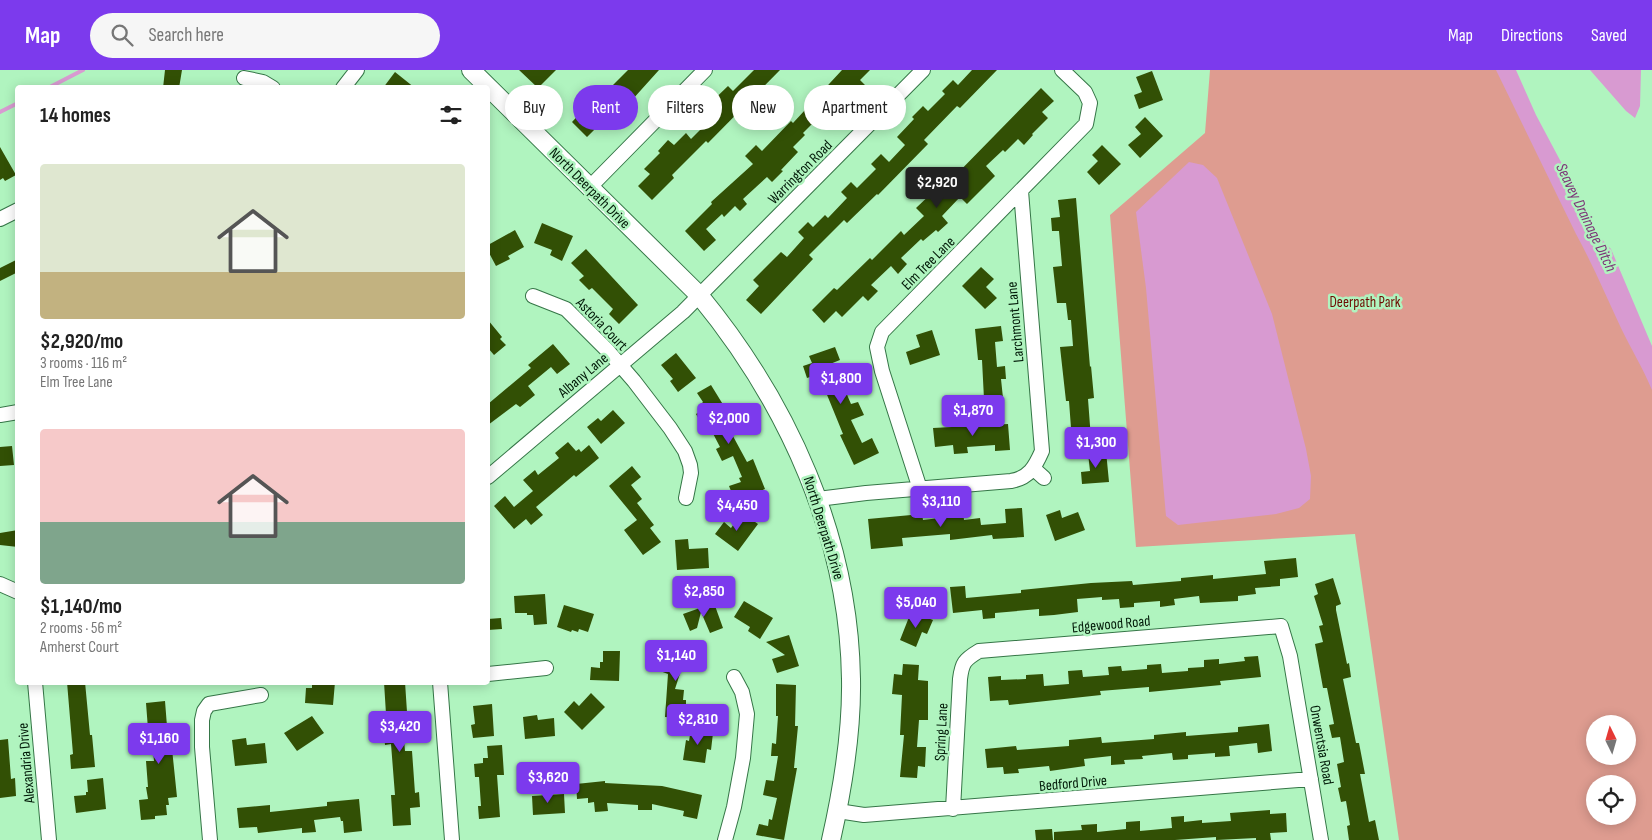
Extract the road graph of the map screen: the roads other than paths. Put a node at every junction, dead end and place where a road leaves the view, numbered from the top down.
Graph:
1 (357, 70) edge
2 (706, 70) edge
3 (923, 70) edge
4 (1062, 70) edge
5 (479, 73) edge
6 (244, 78) dead end
7 (268, 85) edge
8 (346, 85) edge
9 (589, 188) junction
10 (1021, 191) junction
11 (15, 212) edge
12 (0, 219) edge
13 (699, 295) junction
14 (533, 296) dead end
15 (620, 365) junction
16 (15, 412) edge
17 (0, 415) edge
18 (490, 475) edge
19 (920, 489) junction
20 (686, 498) dead end
21 (818, 499) junction
22 (0, 584) edge
23 (15, 591) edge
24 (1290, 656) joint
25 (967, 658) joint
26 (546, 668) dead end
27 (490, 674) edge
28 (734, 677) dead end
29 (35, 685) edge
30 (440, 685) edge
31 (262, 695) dead end
32 (1311, 779) junction
33 (953, 809) junction
34 (838, 811) junction
35 (49, 840) edge
36 (210, 840) edge
37 (452, 840) edge
38 (724, 840) edge
39 (831, 840) edge
40 (1321, 840) edge

1 - 8 street
2 - 9 street
3 - 13 street, Warrington Road
4 - 10 street, Elm Tree Lane
5 - 9 street, North Deerpath Drive
6 - 7 street
9 - 13 street, North Deerpath Drive
10 - 19 street, Elm Tree Lane
10 - 19 street, Larchmont Lane
11 - 12 street
13 - 15 street, Albany Lane
13 - 21 street, North Deerpath Drive
14 - 15 street, Astoria Court
15 - 18 street, Albany Lane
15 - 20 street, Astoria Court
16 - 17 street
19 - 21 street
21 - 34 street, North Deerpath Drive
22 - 23 street
24 - 25 street, Edgewood Road
24 - 32 street, Onwentsia Road
25 - 33 street, Spring Lane
26 - 27 street
28 - 38 street
29 - 35 street, Alexandria Drive
30 - 37 street
31 - 36 street
32 - 33 street, Bedford Drive
32 - 40 street, Onwentsia Road
33 - 34 street, Bedford Drive
34 - 39 street, North Deerpath Drive

